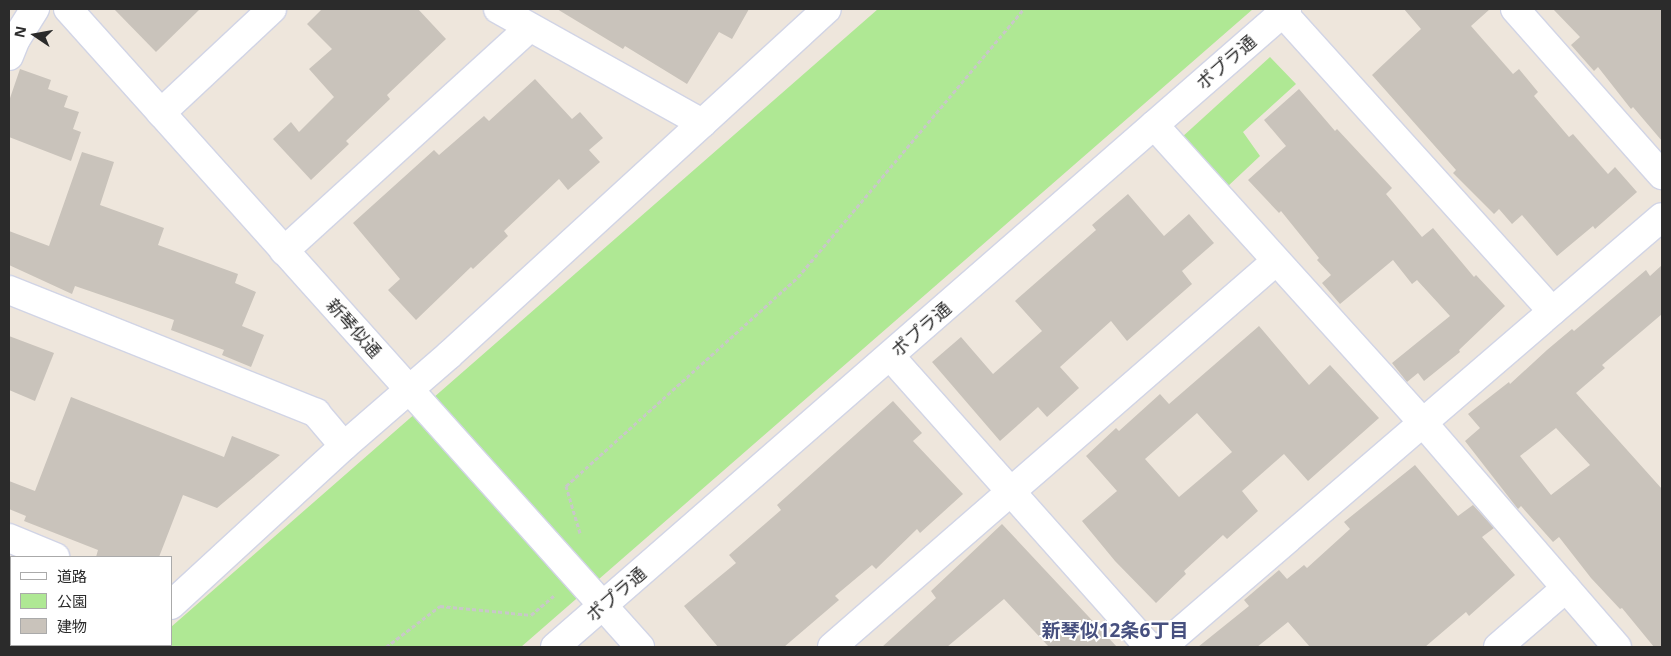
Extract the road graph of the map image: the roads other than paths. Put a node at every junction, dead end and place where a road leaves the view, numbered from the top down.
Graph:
1 (35, 9) edge
2 (68, 9) edge
3 (272, 9) edge
4 (498, 9) edge
5 (827, 9) edge
6 (1515, 9) edge
7 (1284, 11) edge
8 (530, 28) junction
9 (9, 56) edge
10 (161, 113) junction
11 (702, 123) junction
12 (1154, 125) junction
13 (1662, 175) edge
14 (1662, 217) edge
15 (284, 251) junction
16 (1276, 261) junction
17 (9, 290) edge
18 (1552, 311) junction
19 (890, 356) junction
20 (409, 390) junction
21 (1423, 423) junction
22 (344, 446) junction
23 (1011, 493) junction
24 (9, 538) edge
25 (52, 556) edge
26 (1566, 588) junction
27 (172, 604) edge
28 (602, 605) junction
29 (555, 647) edge
30 (640, 647) edge
31 (832, 647) edge
32 (1148, 647) edge
33 (1162, 647) edge
34 (1498, 647) edge
35 (1617, 647) edge

1 - 9 street
2 - 10 street, 新琴似通
3 - 10 street
4 - 8 street
5 - 11 street
6 - 13 street
7 - 12 street, ポプラ通
7 - 18 street
8 - 11 street
8 - 15 street
10 - 15 street, 新琴似通
11 - 20 street
12 - 16 street
12 - 19 street, ポプラ通
14 - 18 street
15 - 20 street, 新琴似通
16 - 21 street
16 - 23 street
17 - 22 street
18 - 21 street
19 - 23 street
19 - 28 street, ポプラ通
20 - 22 street
20 - 28 street, 新琴似通
21 - 26 street
21 - 33 street
22 - 27 street
23 - 31 street
23 - 32 street
24 - 25 street
26 - 34 street
26 - 35 street
28 - 29 street, ポプラ通
28 - 30 street, 新琴似通

